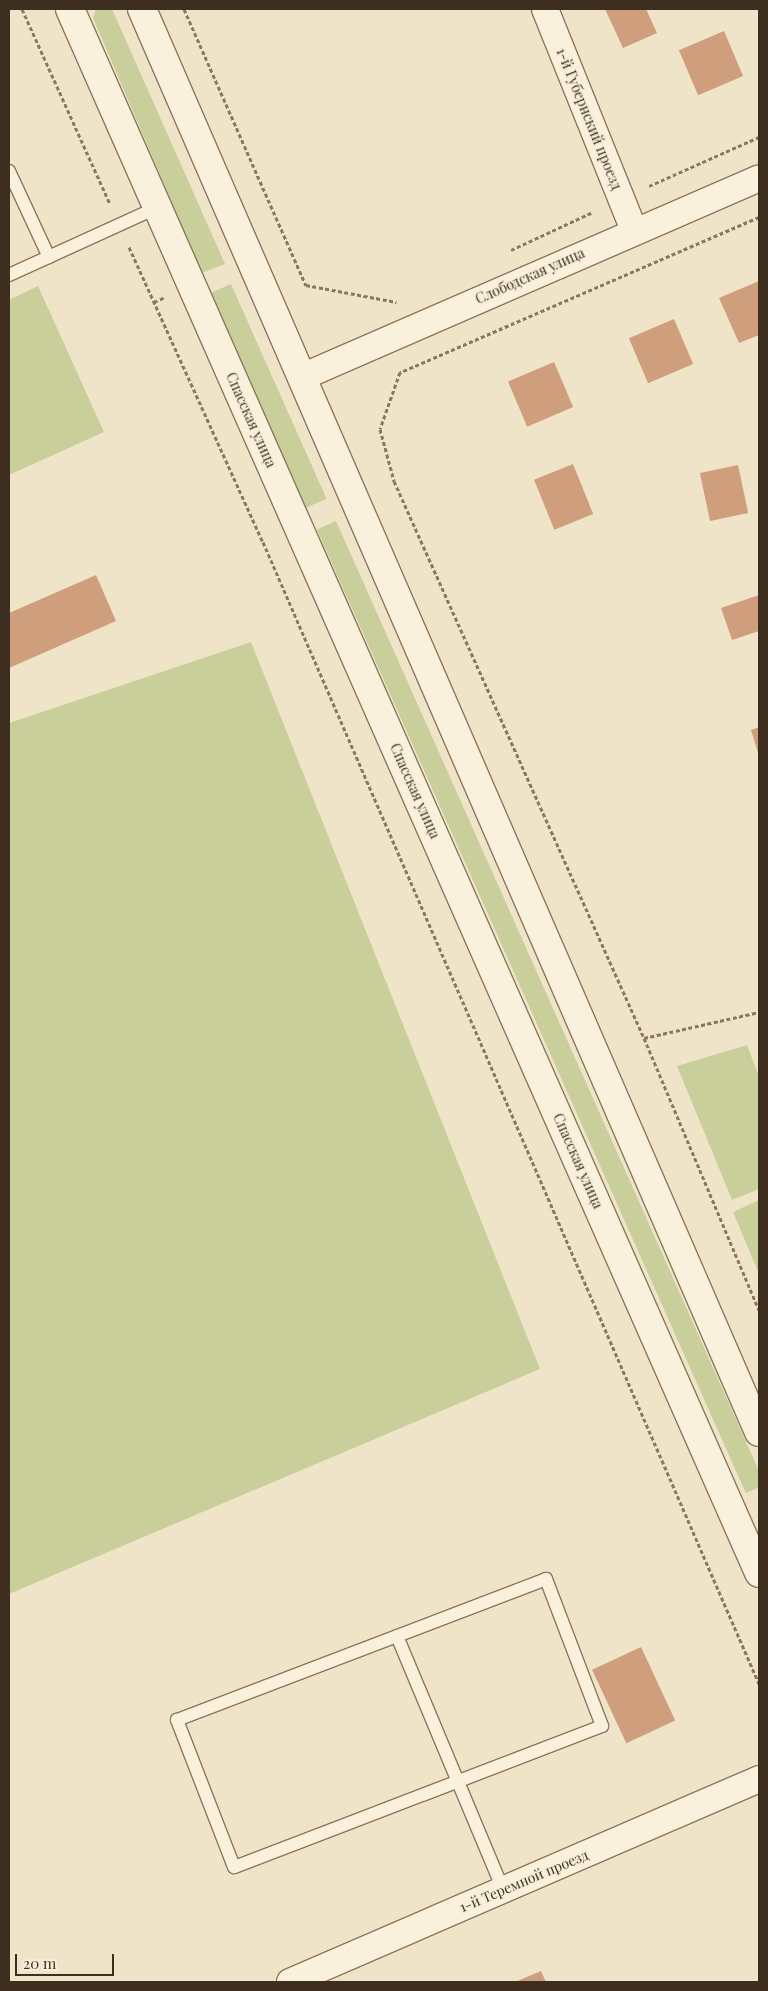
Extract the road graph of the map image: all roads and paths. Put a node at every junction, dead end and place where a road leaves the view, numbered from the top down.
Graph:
1 (22, 9) edge
2 (70, 9) edge
3 (142, 9) edge
4 (184, 9) edge
5 (545, 9) edge
6 (759, 137) edge
7 (9, 171) edge
8 (759, 178) edge
9 (621, 199) junction
10 (158, 207) junction
11 (759, 217) edge
12 (119, 225) junction
13 (634, 230) junction
14 (506, 253) dead end
15 (49, 257) junction
16 (9, 275) edge
17 (411, 328) junction
18 (429, 360) junction
19 (302, 377) junction
20 (759, 1012) edge
21 (644, 1038) junction
22 (759, 1310) edge
23 (759, 1432) edge
24 (759, 1573) edge
25 (397, 1636) junction
26 (759, 1684) edge
27 (759, 1779) edge
28 (456, 1780) junction
29 (502, 1890) junction
30 (290, 1982) edge

1 - 12 path
2 - 10 street, Спасская улица
3 - 19 street
4 - 17 path
5 - 9 street, 1-й Губернский проезд
6 - 9 path
7 - 15 lane
8 - 13 street, Слободская улица
9 - 13 street, 1-й Губернский проезд
9 - 14 path
10 - 12 lane
10 - 24 street, Спасская улица
11 - 18 path
12 - 15 lane
12 - 26 path
13 - 17 street, Слободская улица
15 - 16 lane
17 - 18 path
17 - 19 street, Слободская улица
18 - 21 path
19 - 23 street
20 - 21 path
21 - 22 path
25 - 28 lane
25 - 28 lane
25 - 28 lane
27 - 29 street, 1-й Теремной проезд
28 - 29 lane
29 - 30 street, 1-й Теремной проезд

